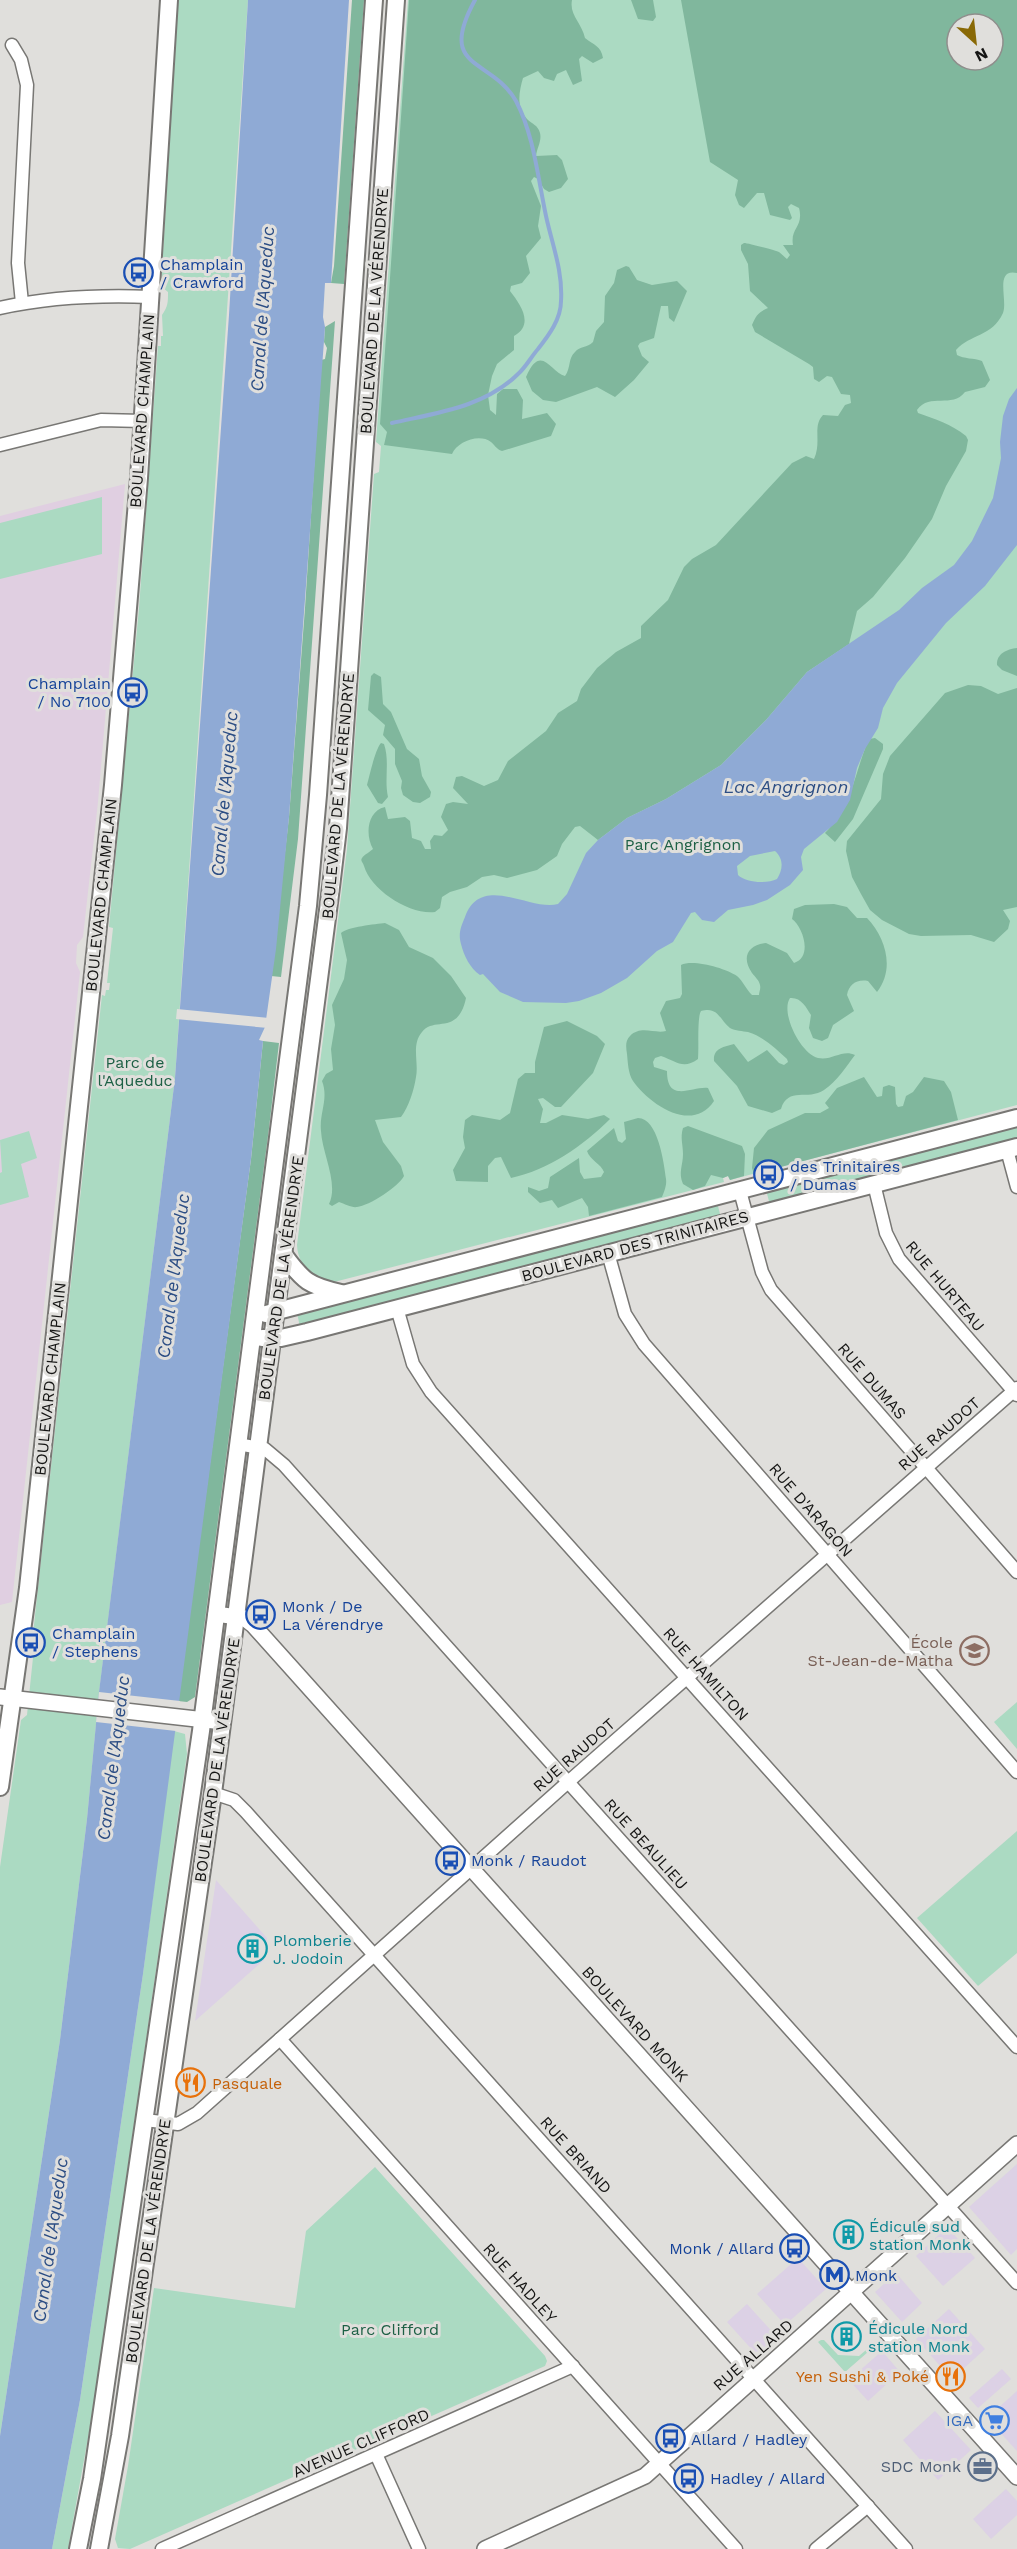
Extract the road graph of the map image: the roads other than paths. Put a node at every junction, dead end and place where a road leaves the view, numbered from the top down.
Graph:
1 (169, 0) edge
2 (374, 0) edge
3 (396, 0) edge
4 (12, 45) dead end
5 (150, 297) junction
6 (22, 303) junction
7 (0, 308) edge
8 (143, 421) junction
9 (0, 445) edge
10 (1017, 1118) edge
11 (1012, 1148) edge
12 (874, 1184) junction
13 (1017, 1187) edge
14 (740, 1191) junction
15 (747, 1217) junction
16 (608, 1253) junction
17 (284, 1255) junction
18 (345, 1294) junction
19 (397, 1308) junction
20 (276, 1312) junction
21 (254, 1317) junction
22 (252, 1337) junction
23 (273, 1338) junction
24 (1016, 1391) edge
25 (238, 1444) junction
26 (258, 1447) junction
27 (926, 1468) junction
28 (827, 1554) junction
29 (1017, 1572) edge
30 (216, 1614) junction
31 (237, 1616) junction
32 (687, 1678) junction
33 (7, 1697) edge
34 (202, 1719) junction
35 (223, 1722) junction
36 (1017, 1772) edge
37 (568, 1782) junction
38 (0, 1787) edge
39 (213, 1793) junction
40 (471, 1868) junction
41 (375, 1954) junction
42 (280, 2039) junction
43 (1017, 2047) edge
44 (145, 2120) junction
45 (165, 2123) junction
46 (1017, 2144) edge
47 (948, 2206) junction
48 (1017, 2283) edge
49 (851, 2292) junction
50 (573, 2366) junction
51 (753, 2379) junction
52 (376, 2454) junction
53 (659, 2463) junction
54 (1017, 2477) edge
55 (868, 2506) junction
56 (78, 2549) edge
57 (99, 2549) edge
58 (162, 2549) edge
59 (419, 2549) edge
60 (485, 2549) edge
61 (736, 2549) edge
62 (816, 2549) edge
63 (906, 2549) edge

1 - 5 main road, BOULEVARD CHAMPLAIN
2 - 21 main road, BOULEVARD DE LA VÉRENDRYE
3 - 17 main road, BOULEVARD DE LA VÉRENDRYE
4 - 6 street
5 - 6 street
5 - 8 main road, BOULEVARD CHAMPLAIN
6 - 7 street
8 - 9 street
8 - 33 main road, BOULEVARD CHAMPLAIN
10 - 14 main road, BOULEVARD DES TRINITAIRES
11 - 12 main road, BOULEVARD DES TRINITAIRES
11 - 13 street
12 - 15 main road, BOULEVARD DES TRINITAIRES
12 - 24 street, RUE HURTEAU
14 - 15 street, RUE DUMAS
14 - 18 main road, BOULEVARD DES TRINITAIRES
15 - 16 main road, BOULEVARD DES TRINITAIRES
15 - 27 street, RUE DUMAS
16 - 19 main road, BOULEVARD DES TRINITAIRES
16 - 28 street, RUE D'ARAGON
17 - 18 main road
17 - 20 main road, BOULEVARD DE LA VÉRENDRYE
18 - 20 main road, BOULEVARD DES TRINITAIRES
19 - 23 main road, BOULEVARD DES TRINITAIRES
19 - 32 street, RUE HAMILTON
20 - 21 main road, BOULEVARD DES TRINITAIRES
20 - 23 main road, BOULEVARD DE LA VÉRENDRYE
21 - 22 main road, BOULEVARD DE LA VÉRENDRYE
22 - 23 main road, BOULEVARD DES TRINITAIRES
22 - 25 main road, BOULEVARD DE LA VÉRENDRYE
23 - 26 main road, BOULEVARD DE LA VÉRENDRYE
24 - 27 street, RUE RAUDOT
25 - 26 street, RUE BEAULIEU
25 - 30 main road, BOULEVARD DE LA VÉRENDRYE
26 - 31 main road, BOULEVARD DE LA VÉRENDRYE
26 - 37 street, RUE BEAULIEU
27 - 28 street, RUE RAUDOT
27 - 29 street, RUE DUMAS
28 - 32 street, RUE RAUDOT
28 - 36 street, RUE D'ARAGON
30 - 31 street
30 - 34 main road, BOULEVARD DE LA VÉRENDRYE
31 - 35 main road, BOULEVARD DE LA VÉRENDRYE
31 - 40 street, BOULEVARD MONK
32 - 37 street, RUE RAUDOT
32 - 43 street, RUE HAMILTON
33 - 34 street
33 - 38 main road, BOULEVARD CHAMPLAIN
34 - 35 street
34 - 44 main road, BOULEVARD DE LA VÉRENDRYE
35 - 39 main road, BOULEVARD DE LA VÉRENDRYE
37 - 40 street, RUE RAUDOT
37 - 47 street, RUE BEAULIEU
39 - 41 street, RUE BRIAND
39 - 45 main road, BOULEVARD DE LA VÉRENDRYE
40 - 41 street, RUE RAUDOT
40 - 49 street, BOULEVARD MONK
41 - 42 street, RUE RAUDOT
41 - 51 street, RUE BRIAND
42 - 45 street, RUE RAUDOT
42 - 50 street, RUE HADLEY
44 - 45 street, RUE RAUDOT
44 - 56 main road, BOULEVARD DE LA VÉRENDRYE
45 - 57 main road, BOULEVARD DE LA VÉRENDRYE
46 - 47 street, RUE ALLARD
47 - 48 street, RUE BEAULIEU
47 - 49 street, RUE ALLARD
49 - 51 street, RUE ALLARD
49 - 54 street, BOULEVARD MONK
50 - 52 street, AVENUE CLIFFORD
50 - 53 street, RUE HADLEY
51 - 53 street, RUE ALLARD
51 - 55 street, RUE BRIAND
52 - 58 street, AVENUE CLIFFORD
52 - 59 street
53 - 60 street, RUE ALLARD
53 - 61 street, RUE HADLEY
55 - 62 street
55 - 63 street, RUE BRIAND

